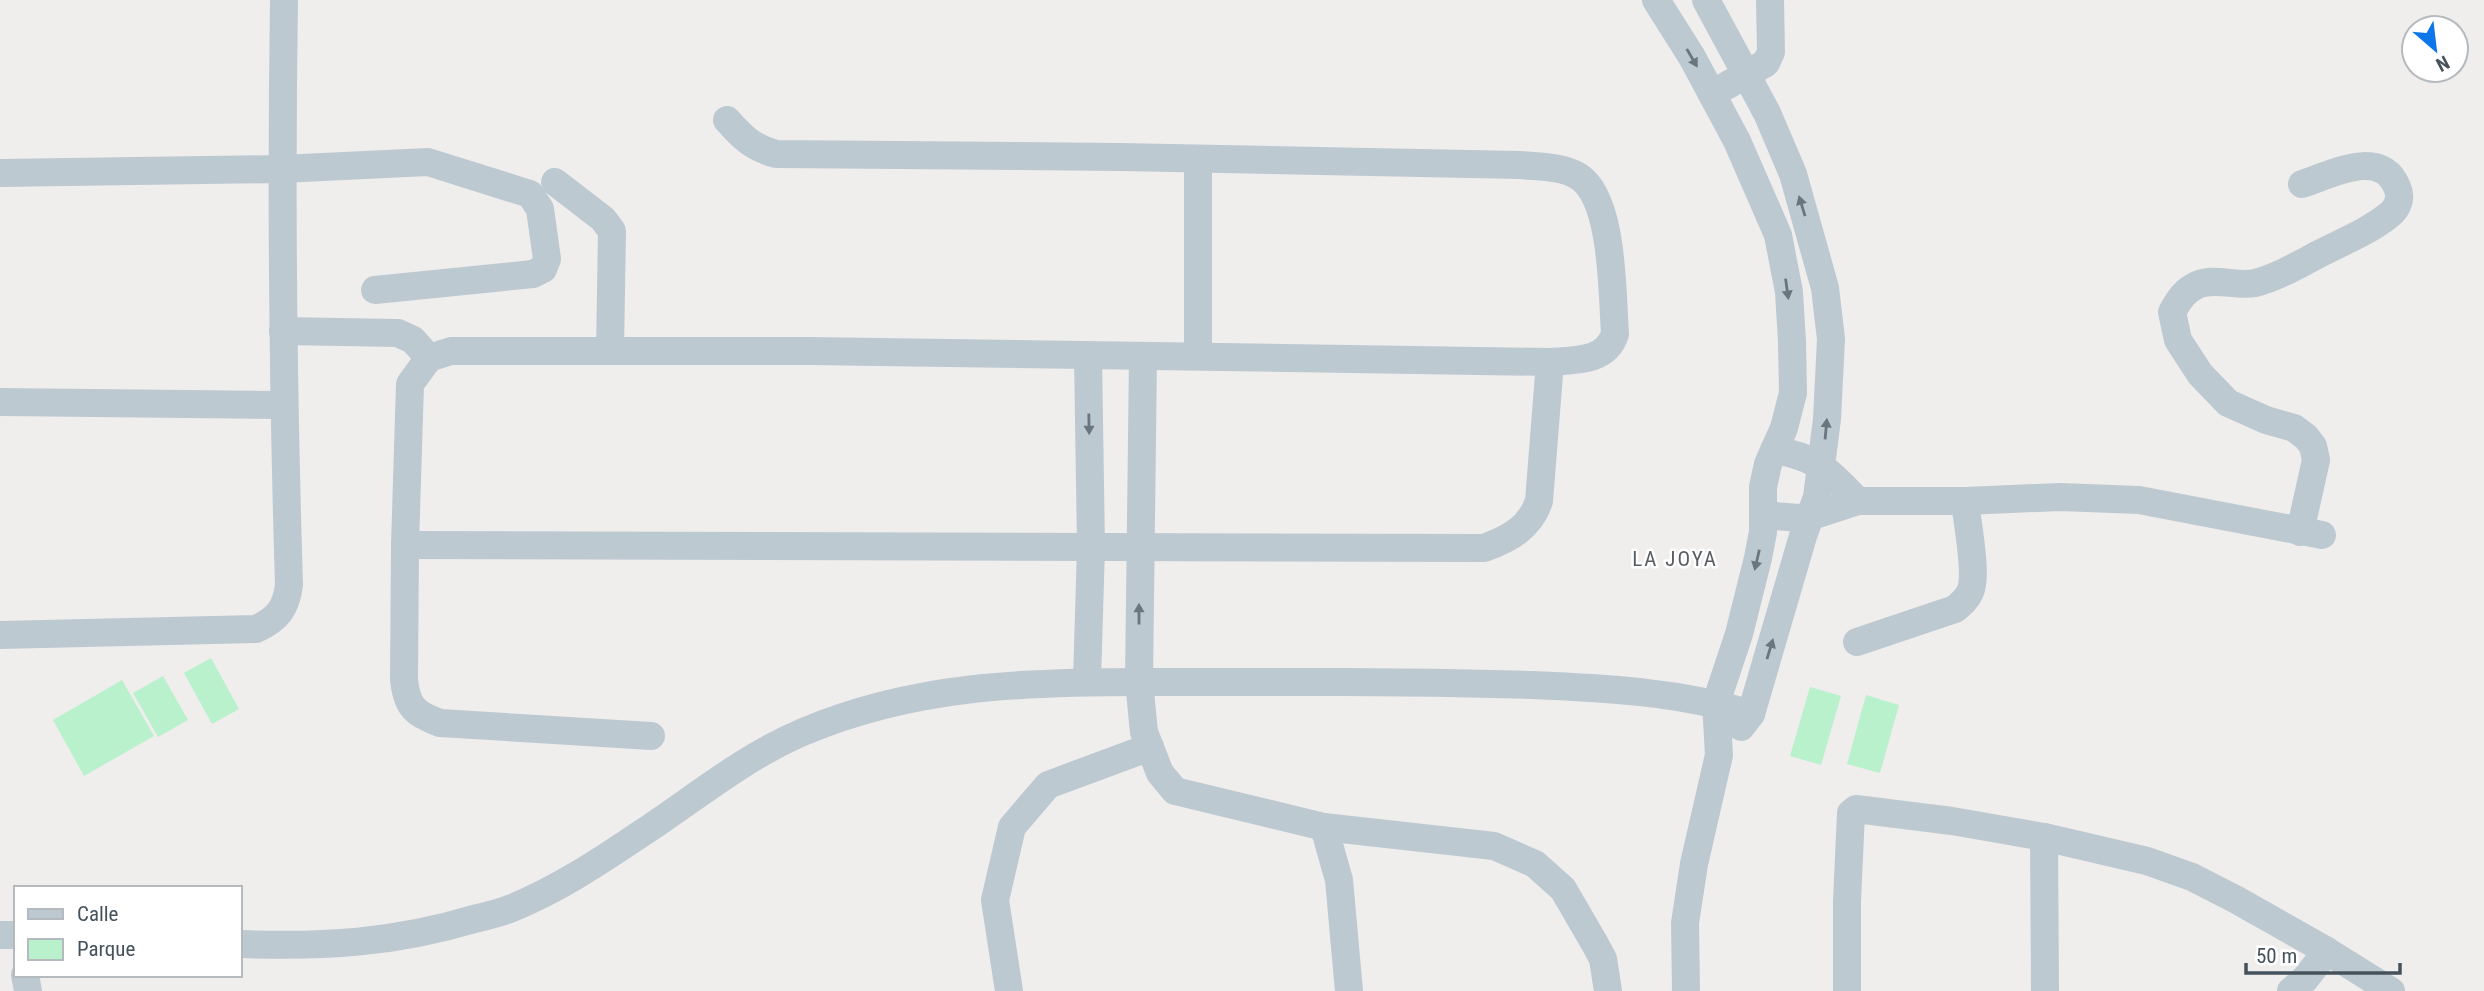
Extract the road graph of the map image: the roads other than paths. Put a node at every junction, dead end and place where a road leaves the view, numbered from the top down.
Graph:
1 (284, 0) edge
2 (1656, 0) edge
3 (1706, 0) edge
4 (1770, 0) edge
5 (1748, 75) junction
6 (1712, 94) junction
7 (727, 120) dead end
8 (1198, 160) junction
9 (281, 169) junction
10 (0, 173) edge
11 (555, 182) dead end
12 (2302, 184) dead end
13 (375, 290) dead end
14 (283, 331) junction
15 (610, 351) junction
16 (1088, 356) junction
17 (1143, 356) junction
18 (1198, 356) junction
19 (429, 358) junction
20 (1550, 362) junction
21 (0, 402) edge
22 (283, 405) junction
23 (1774, 450) junction
24 (1822, 466) junction
25 (1858, 501) junction
26 (1965, 502) junction
27 (1763, 511) junction
28 (1812, 516) junction
29 (405, 545) junction
30 (1140, 546) junction
31 (1091, 547) junction
32 (0, 635) edge
33 (1857, 642) dead end
34 (1087, 681) junction
35 (1139, 682) junction
36 (1716, 703) junction
37 (1751, 714) junction
38 (651, 736) dead end
39 (1150, 747) junction
40 (1720, 755) junction
41 (1325, 827) junction
42 (2044, 837) junction
43 (242, 944) edge
44 (2327, 951) junction
45 (1009, 991) edge
46 (1349, 991) edge
47 (1608, 991) edge
48 (1686, 991) edge
49 (1847, 991) edge
50 (2045, 991) edge
51 (2291, 991) edge
52 (2391, 991) edge

1 - 9 street
2 -> 6 street
3 - 5 street
4 - 5 street
5 - 6 street
24 -> 5 street
6 -> 23 street
7 - 8 street
8 - 18 street
8 - 20 street
9 - 10 street
9 - 13 street
9 - 14 street
11 - 15 street
12 - 26 street
14 - 19 street
14 - 22 street
15 - 16 street
15 - 19 street
16 - 17 street
16 -> 31 street
17 - 18 street
17 - 30 street
18 - 20 street
19 - 29 street
20 - 30 street
21 - 22 street
22 - 32 street
23 - 24 street
23 - 27 street
24 - 25 street
24 - 28 street
25 - 26 street
25 - 28 street
26 - 33 street
27 - 28 street
27 -> 36 street
37 -> 28 street
29 - 31 street
29 - 38 street
30 - 31 street
35 -> 30 street
31 - 34 street
34 - 35 street
34 - 43 street
35 - 36 street
35 - 39 street
36 - 37 street
36 - 40 street
37 - 40 street
39 - 41 street
39 - 45 street
40 - 48 street
41 - 46 street
41 - 47 street
42 - 44 street
42 - 49 street
42 - 50 street
44 - 51 street
44 - 52 street

